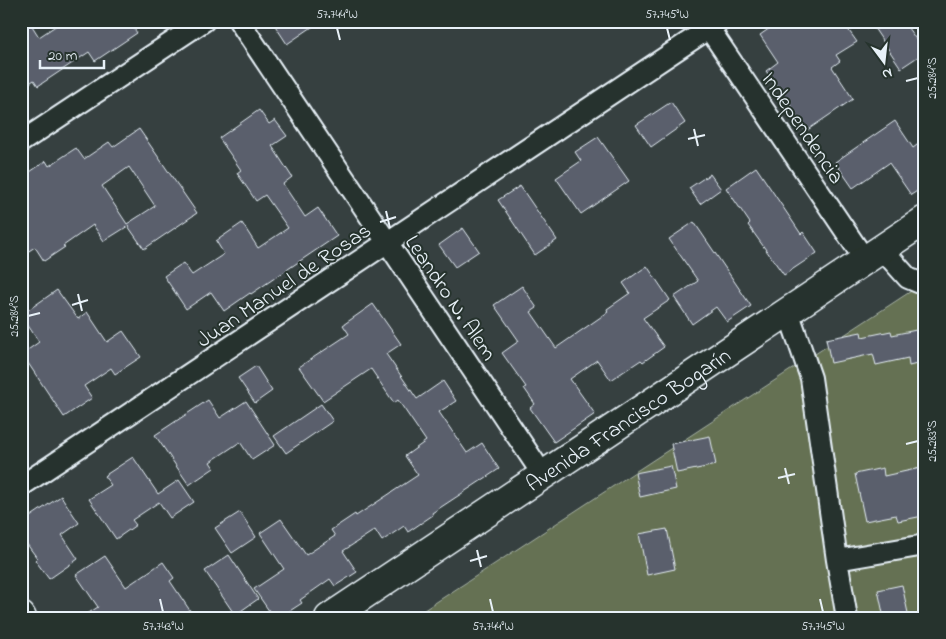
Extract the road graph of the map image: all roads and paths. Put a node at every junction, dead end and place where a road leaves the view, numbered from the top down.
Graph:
1 (204, 21) edge
2 (238, 21) edge
3 (711, 24) edge
4 (21, 142) edge
5 (925, 220) edge
6 (387, 243) junction
7 (873, 254) junction
8 (925, 285) edge
9 (788, 311) junction
10 (543, 475) junction
11 (21, 486) edge
12 (925, 545) edge
13 (837, 560) junction
14 (329, 618) edge
15 (847, 618) edge

1 - 4 street
2 - 6 street, Leandro N. Alem
3 - 6 street, Juan Manuel de Rosas
3 - 7 street, Independencia
5 - 7 street, Avenida Francisco Bogarín
6 - 10 street, Leandro N. Alem
6 - 11 street, Juan Manuel de Rosas
7 - 8 street, Independencia
7 - 9 street, Avenida Francisco Bogarín
9 - 10 street, Avenida Francisco Bogarín
9 - 13 street
10 - 14 street, Avenida Francisco Bogarín
12 - 13 street
13 - 15 street

